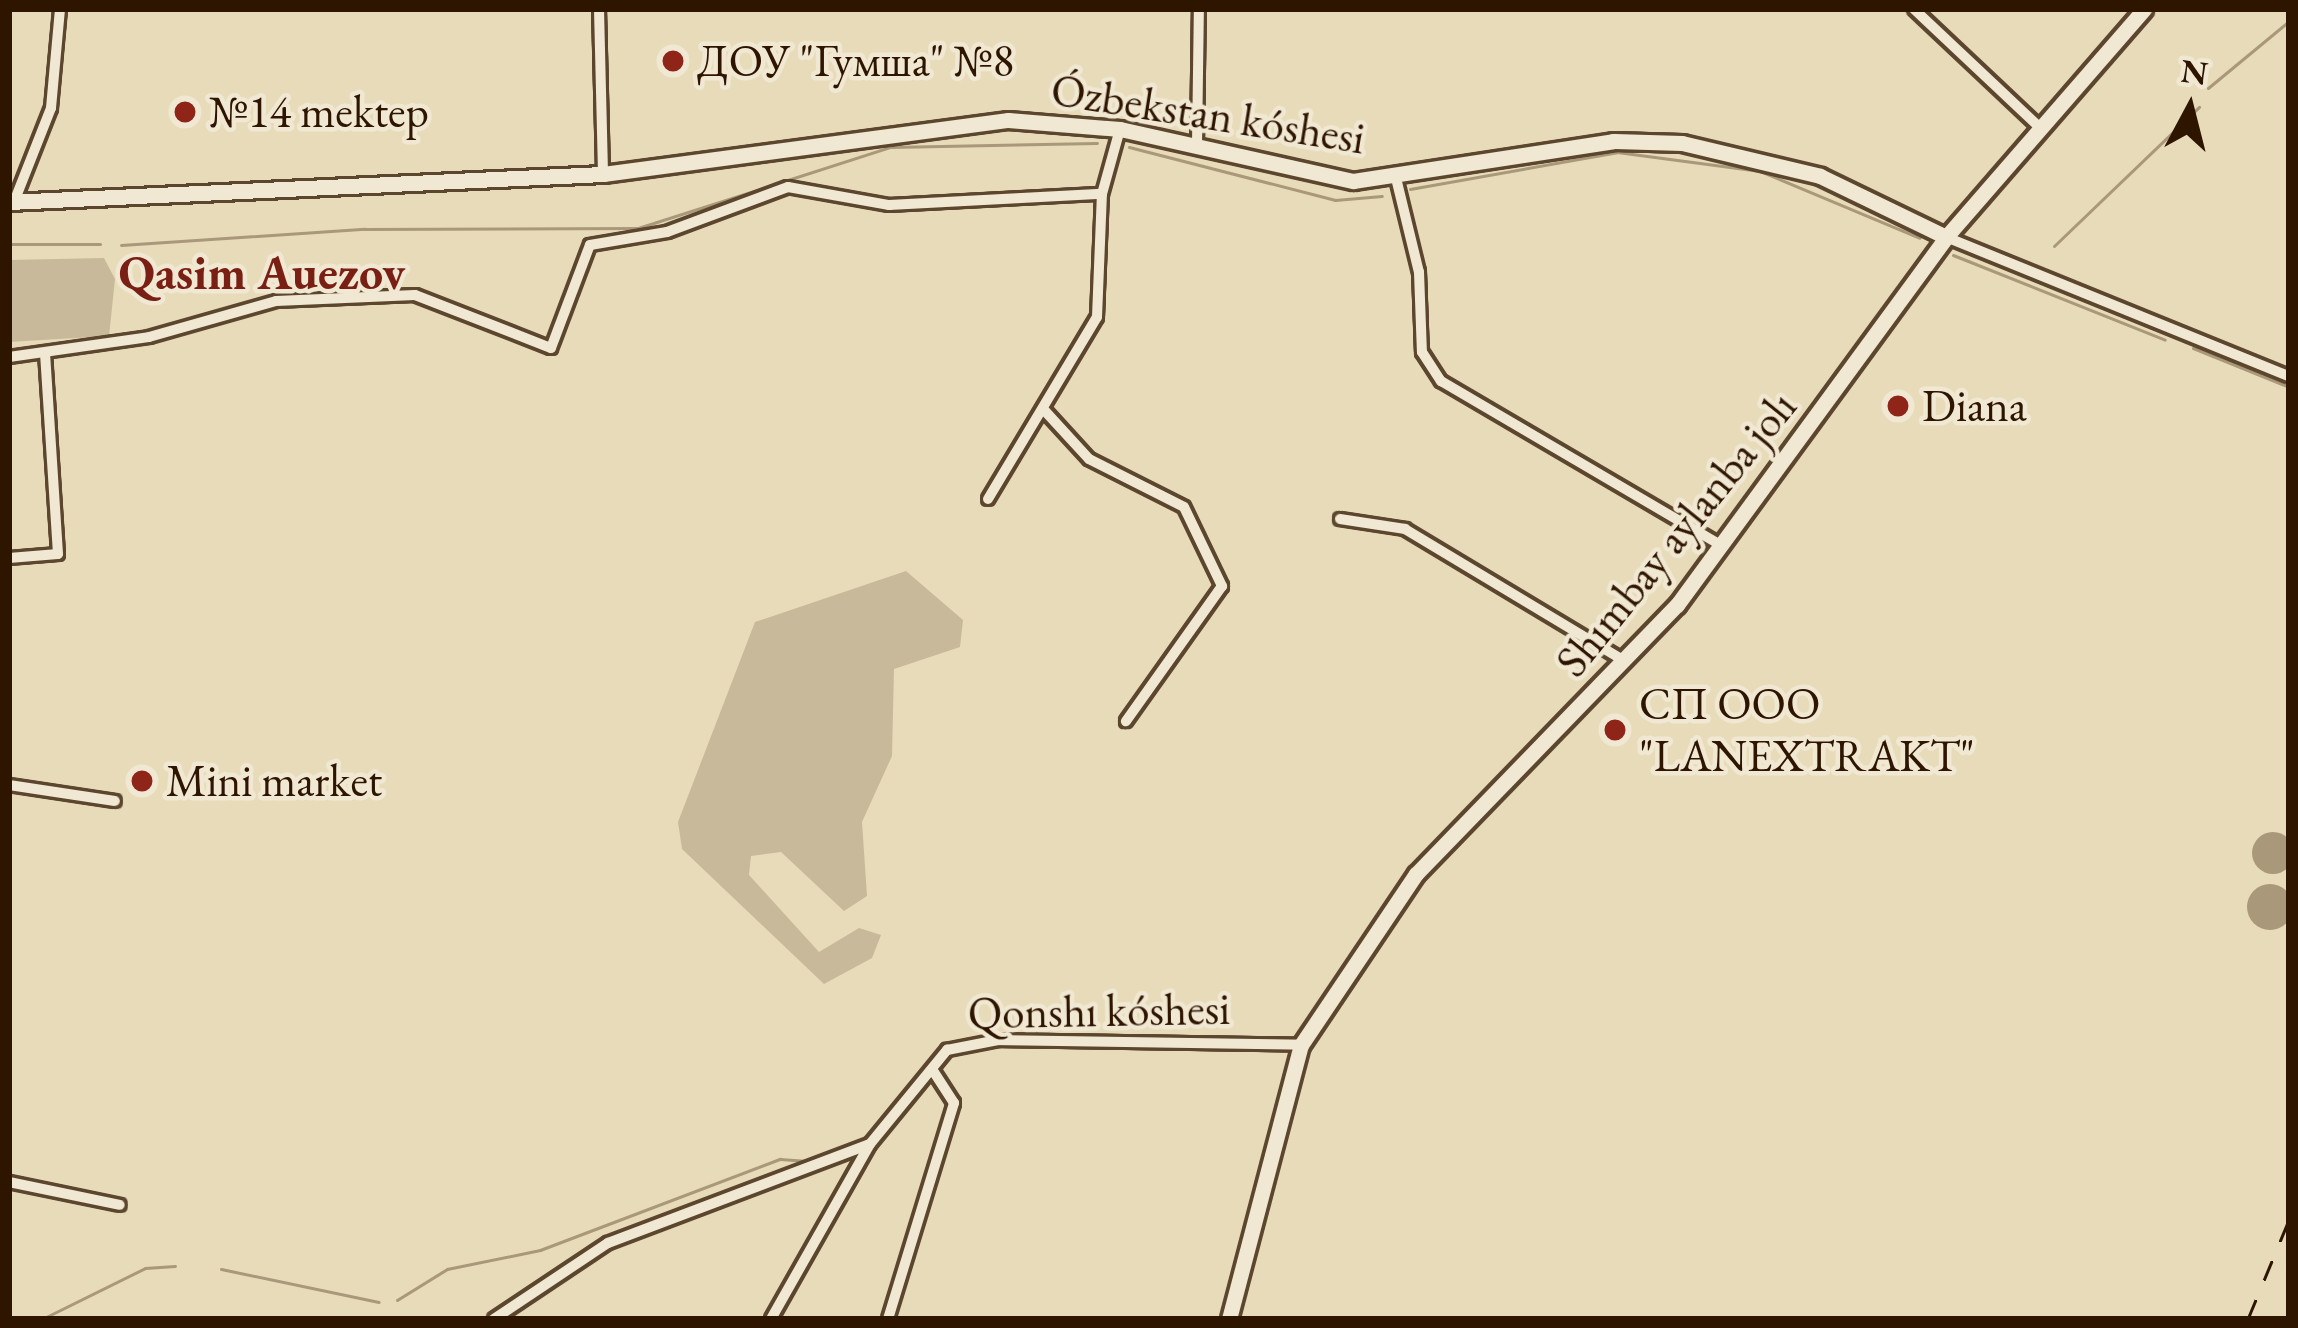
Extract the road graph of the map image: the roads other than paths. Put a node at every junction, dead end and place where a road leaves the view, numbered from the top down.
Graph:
1 (60, 9) edge
2 (599, 9) edge
3 (1199, 9) edge
4 (1913, 9) edge
5 (2140, 10) edge
6 (2036, 124) junction
7 (1120, 129) junction
8 (1197, 144) junction
9 (603, 174) junction
10 (1396, 178) junction
11 (1102, 194) junction
12 (11, 202) edge
13 (1946, 237) junction
14 (45, 353) junction
15 (9, 357) edge
16 (2289, 376) edge
17 (1045, 411) junction
18 (988, 499) dead end
19 (1340, 519) dead end
20 (1721, 545) junction
21 (9, 557) edge
22 (1628, 663) junction
23 (1126, 721) dead end
24 (9, 785) edge
25 (115, 802) dead end
26 (1301, 1045) junction
27 (932, 1069) junction
28 (871, 1144) junction
29 (9, 1182) edge
30 (120, 1205) dead end
31 (503, 1318) edge
32 (771, 1319) edge
33 (888, 1319) edge
34 (1229, 1319) edge

1 - 12 street
2 - 9 street
3 - 8 street
4 - 6 street
5 - 6 street, Shımbay aylanba jolı
6 - 13 street, Shımbay aylanba jolı
7 - 8 street, Ózbekstan kóshesi
7 - 9 street, Ózbekstan kóshesi
7 - 11 street
8 - 10 street, Ózbekstan kóshesi
9 - 12 street, Ózbekstan kóshesi
10 - 13 street, Ózbekstan kóshesi
10 - 20 street
11 - 14 street
11 - 17 street
13 - 16 street
13 - 20 street, Shımbay aylanba jolı
14 - 15 street
14 - 21 street
17 - 18 street
17 - 23 street
19 - 22 street
20 - 22 street, Shımbay aylanba jolı
22 - 26 street, Shımbay aylanba jolı
24 - 25 street
26 - 27 street, Qonshı kóshesi
26 - 34 street, Shımbay aylanba jolı
27 - 28 street, Qonshı kóshesi
27 - 33 street
28 - 31 street
28 - 32 street, Qonshı kóshesi
29 - 30 street

